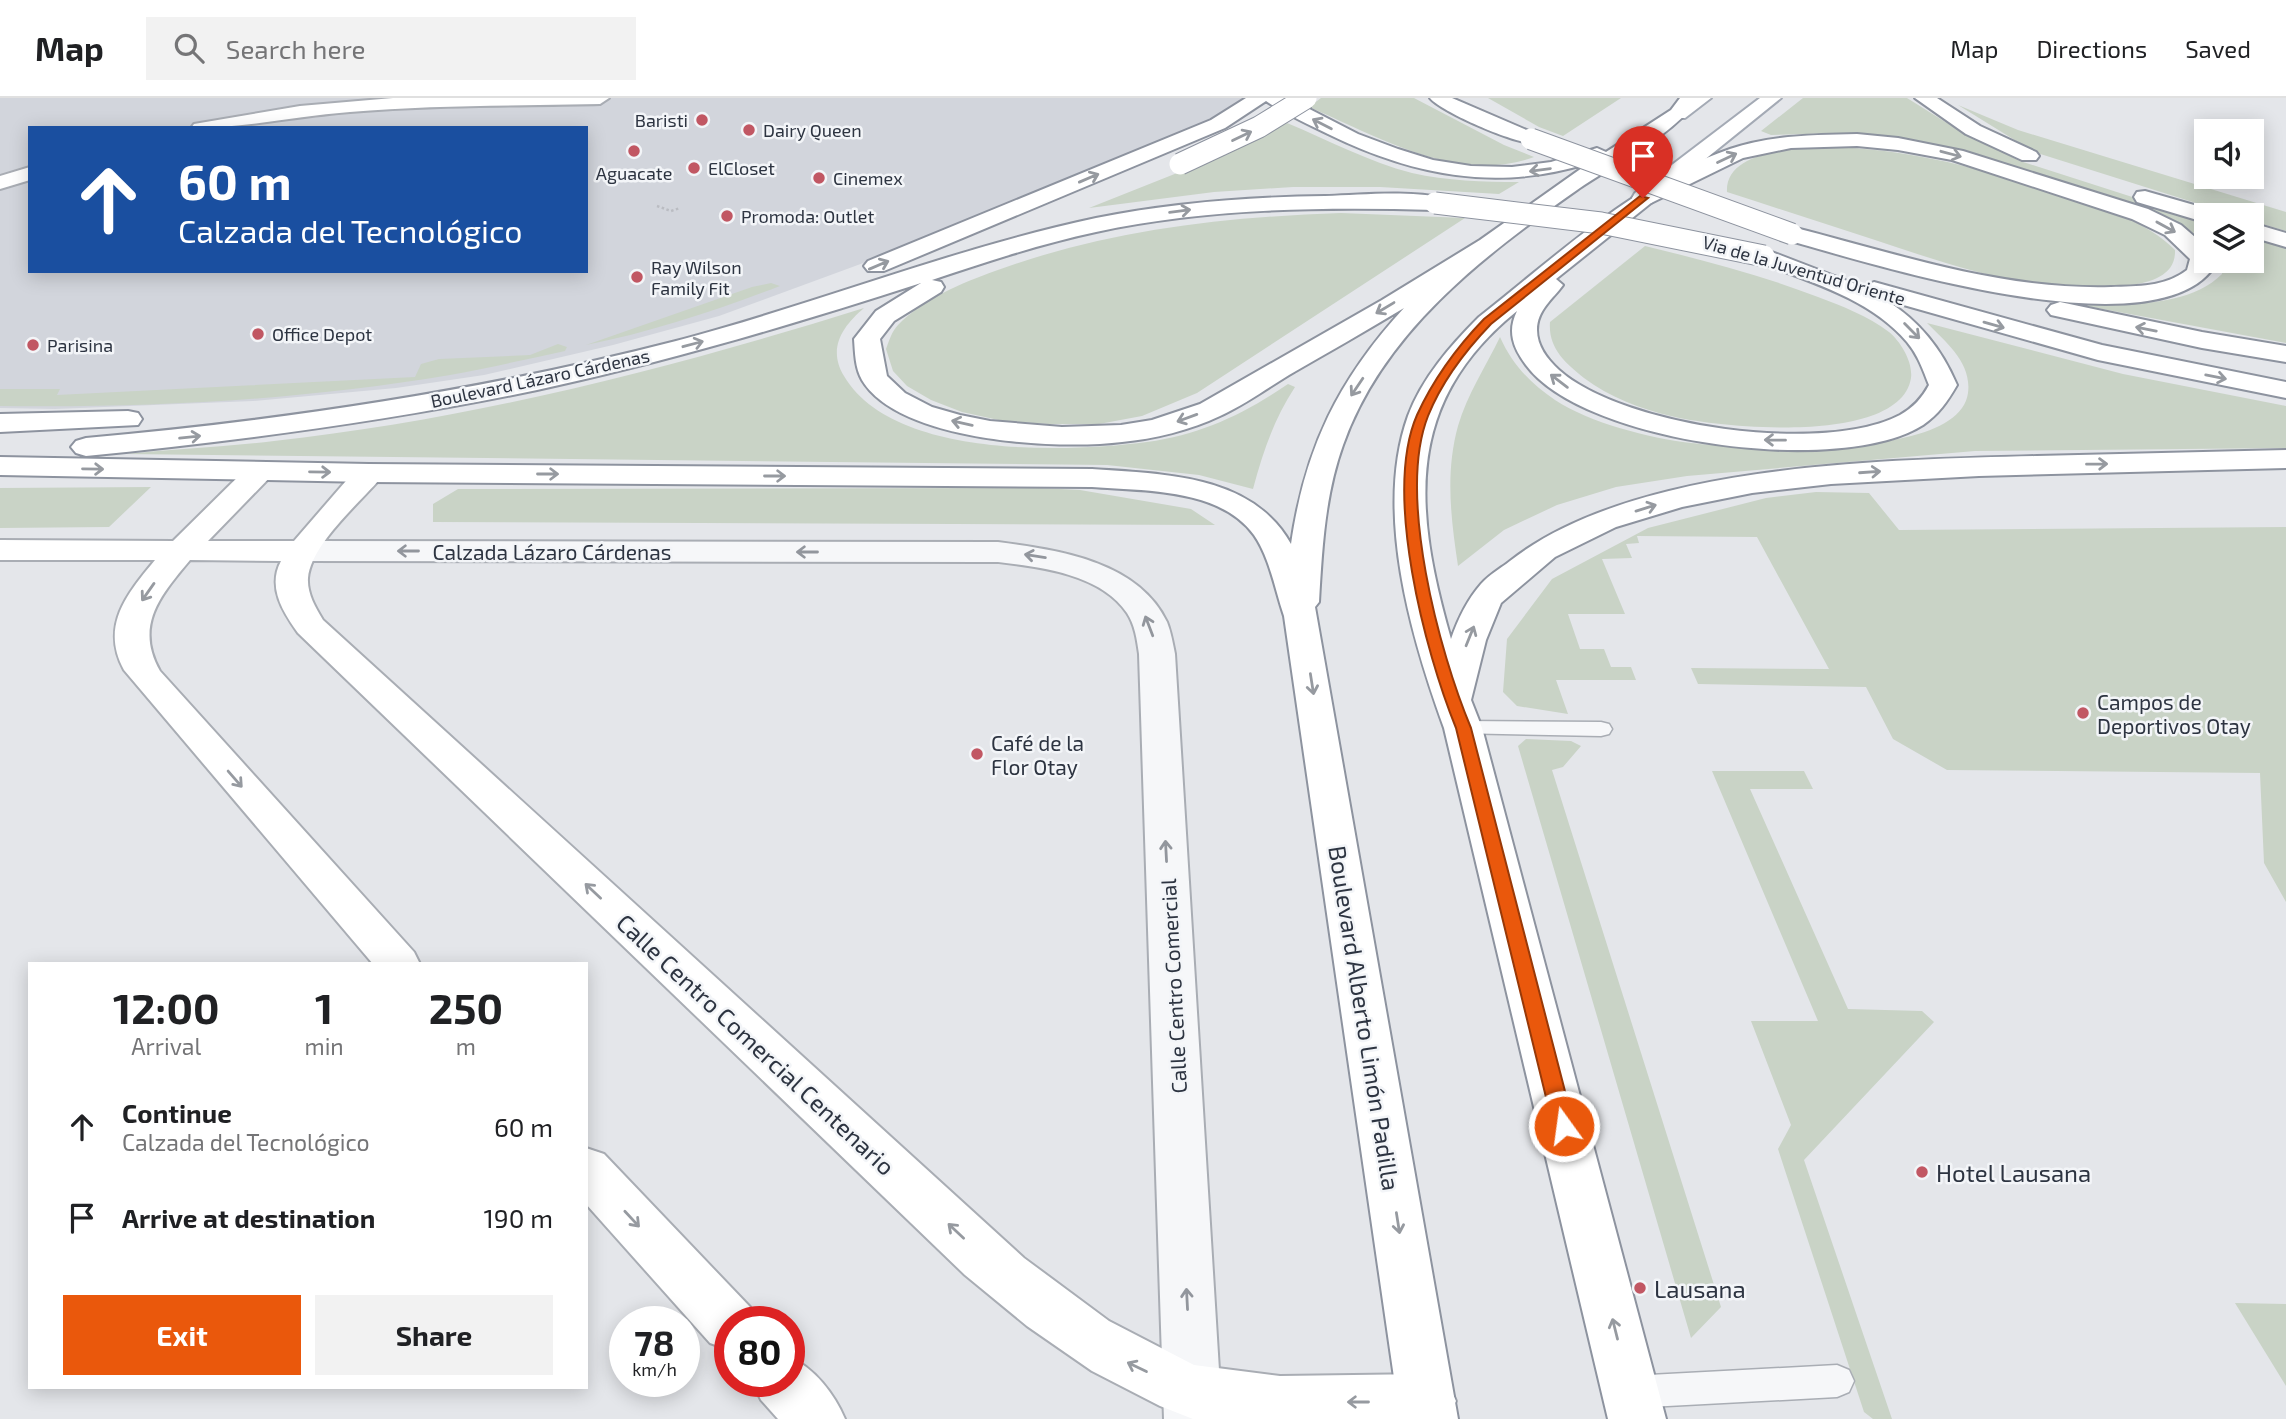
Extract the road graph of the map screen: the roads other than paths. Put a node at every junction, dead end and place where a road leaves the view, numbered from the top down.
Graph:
1 (447, 98) edge
2 (600, 98) edge
3 (1259, 98) edge
4 (1274, 98) edge
5 (1306, 98) edge
6 (1439, 98) edge
7 (1463, 98) edge
8 (1702, 98) edge
9 (1772, 98) edge
10 (248, 99) edge
11 (1925, 99) edge
12 (297, 106) junction
13 (1684, 106) edge
14 (196, 121) edge
15 (1651, 132) junction
16 (1531, 139) junction
17 (28, 166) edge
18 (0, 174) edge
19 (28, 174) edge
20 (0, 183) edge
21 (1114, 191) dead end
22 (1643, 198) junction
23 (2194, 212) edge
24 (1069, 221) junction
25 (1792, 233) junction
26 (2264, 234) edge
27 (1592, 239) junction
28 (2286, 240) edge
29 (1485, 246) junction
30 (1764, 256) junction
31 (728, 335) junction
32 (2286, 354) edge
33 (2286, 390) edge
34 (483, 392) junction
35 (0, 423) edge
36 (0, 453) edge
37 (2286, 459) edge
38 (0, 466) edge
39 (261, 471) junction
40 (369, 473) junction
41 (0, 550) edge
42 (184, 550) junction
43 (302, 551) junction
44 (1100, 576) joint
45 (1301, 617) junction
46 (1458, 715) junction
47 (1601, 729) dead end
48 (396, 962) edge
49 (588, 1171) edge
50 (714, 1308) edge
51 (1837, 1381) dead end
52 (796, 1397) edge
53 (1192, 1405) edge
54 (1634, 1406) edge
55 (1428, 1410) edge
56 (817, 1419) edge

1 - 12 main road
2 - 14 main road
31 -> 3 main road
15 -> 4 main road
21 -> 5 main road, bridge
6 - 16 main road
7 - 16 main road
8 - 13 main road
9 - 22 main road
10 - 12 main road
11 - 23 main road
12 - 14 main road
13 - 15 main road
15 - 29 main road
16 - 25 main road, Via de la Juventud Oriente, bridge
17 - 18 main road
19 - 20 main road
22 -> 25 main road
22 - 27 main road
29 -> 24 main road
24 -> 30 main road, Via de la Juventud Oriente, bridge
24 - 31 main road, Boulevard Lázaro Cárdenas
32 -> 25 main road, Via de la Juventud Oriente
26 - 28 main road
30 -> 27 main road
27 - 46 main road
29 -> 45 main road
30 -> 33 main road, Via de la Juventud Oriente
34 -> 31 main road, Boulevard Lázaro Cárdenas
34 - 35 main road
36 -> 34 main road, Boulevard Lázaro Cárdenas
46 -> 37 main road
38 -> 39 main road
39 -> 40 main road
39 - 42 main road
40 - 43 main road, Calle Centro Comercial Centenario
40 -> 45 main road
41 - 42 main road, Calzada Lázaro Cárdenas
42 - 43 main road, Calzada Lázaro Cárdenas
42 -> 48 main road
44 -> 43 street, Calzada Lázaro Cárdenas
53 -> 43 main road, Calle Centro Comercial Centenario
53 -> 44 street, Calle Centro Comercial
45 -> 55 main road, Boulevard Alberto Limón Padilla
46 - 47 lane
54 -> 46 main road
49 -> 50 main road
51 - 54 lane
52 - 56 main road
55 -> 53 main road, Calle Centro Comercial Centenario

